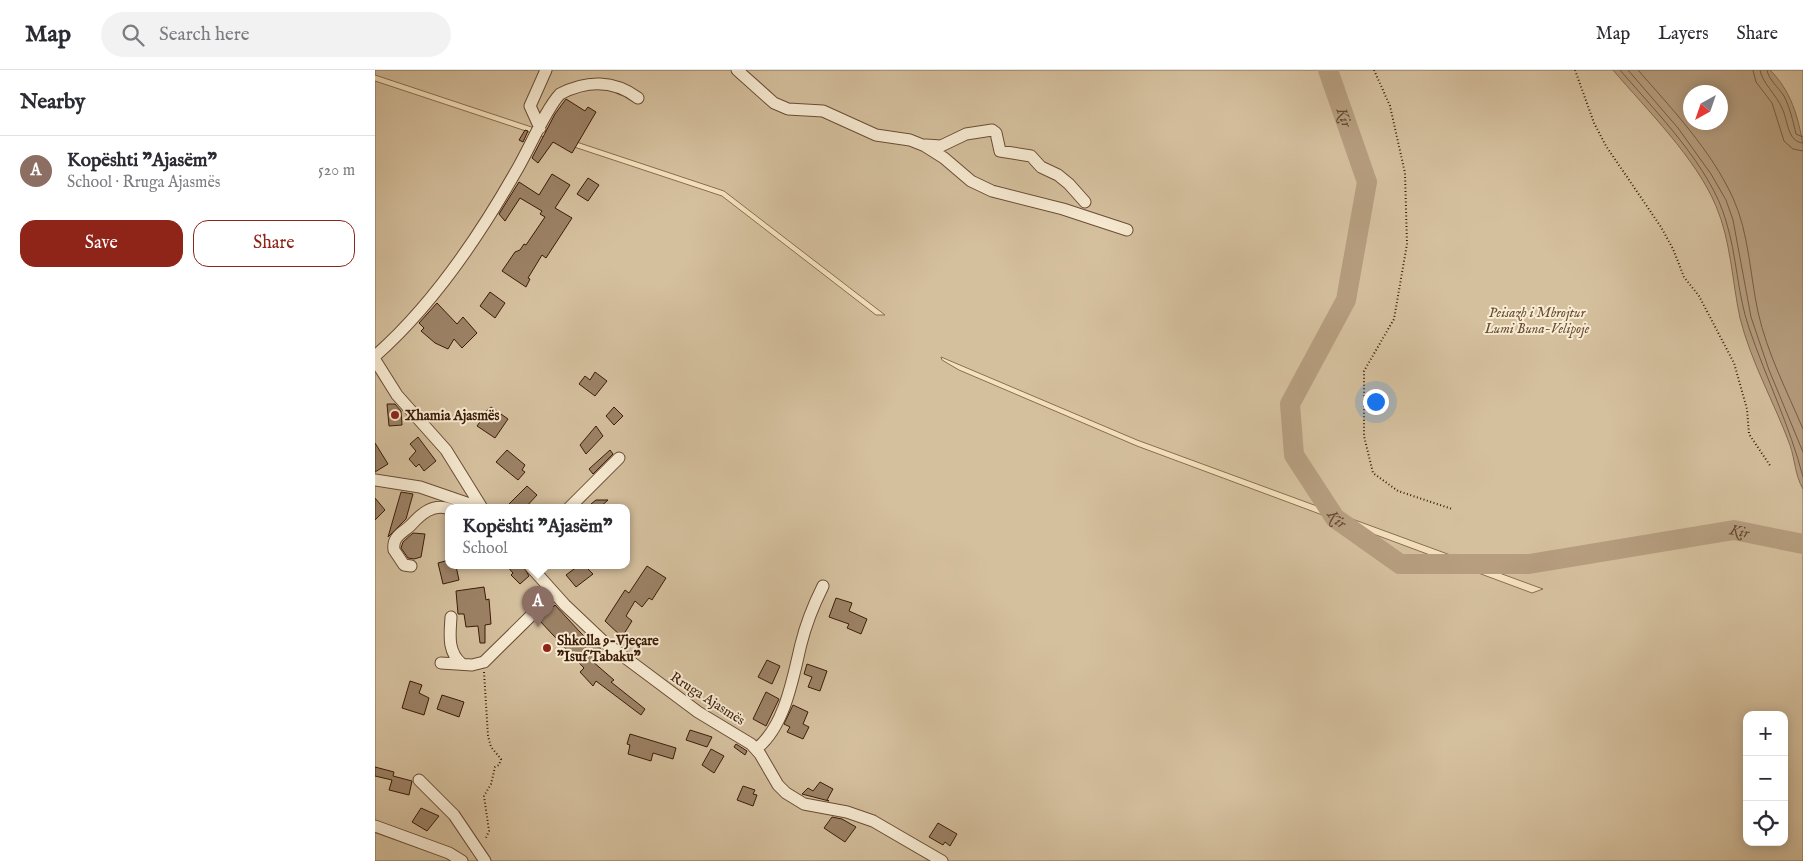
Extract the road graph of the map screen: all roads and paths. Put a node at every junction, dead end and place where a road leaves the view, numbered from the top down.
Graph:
1 (546, 70) edge
2 (737, 70) edge
3 (1374, 70) edge
4 (1575, 70) edge
5 (638, 98) dead end
6 (541, 128) junction
7 (925, 146) junction
8 (1085, 202) dead end
9 (1127, 230) dead end
10 (375, 356) edge
11 (375, 360) edge
12 (619, 458) dead end
13 (1771, 467) dead end
14 (375, 480) edge
15 (469, 504) edge
16 (479, 504) edge
17 (573, 504) edge
18 (445, 509) edge
19 (1452, 509) dead end
20 (411, 566) dead end
21 (533, 569) edge
22 (823, 586) dead end
23 (554, 594) junction
24 (451, 617) dead end
25 (484, 662) junction
26 (441, 663) dead end
27 (462, 664) junction
28 (756, 749) junction
29 (419, 780) dead end
30 (375, 826) edge
31 (485, 845) dead end
32 (462, 861) edge
33 (485, 861) edge
34 (942, 861) edge

1 - 6 street
2 - 7 street
3 - 19 path
4 - 13 path
5 - 6 street
6 - 10 street
7 - 8 street
7 - 9 street
11 - 16 street
12 - 17 street
14 - 15 street
18 - 20 street
21 - 23 street, Rruga Ajasmës
22 - 28 street
23 - 25 street
23 - 28 street, Rruga Ajasmës
24 - 27 street
25 - 27 street
25 - 31 path
26 - 27 street
28 - 34 street, Rruga Ajasmës
29 - 33 street
30 - 32 street

